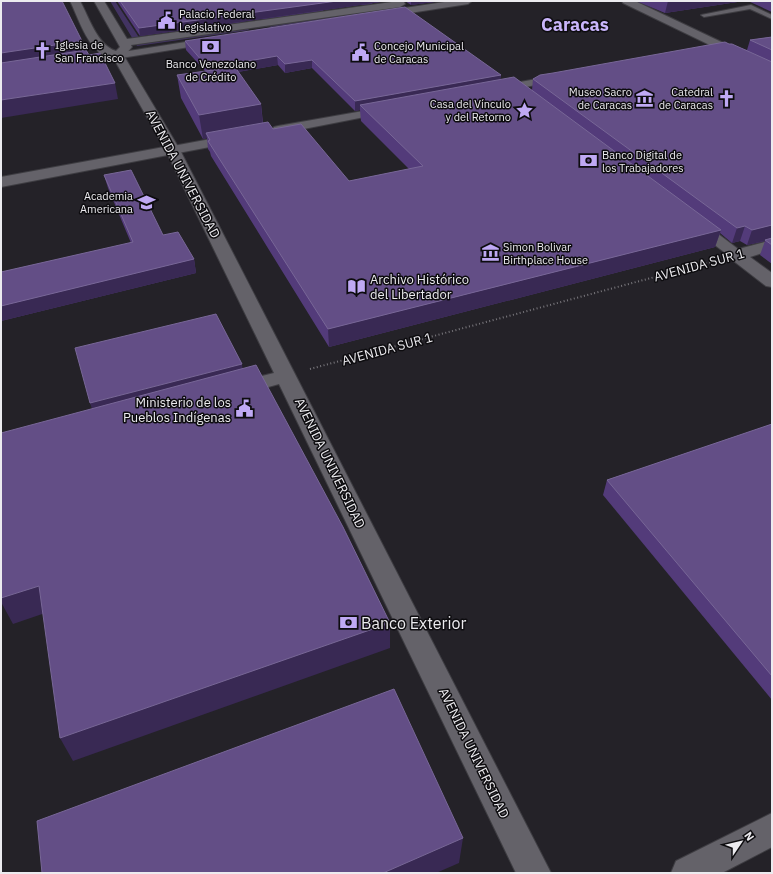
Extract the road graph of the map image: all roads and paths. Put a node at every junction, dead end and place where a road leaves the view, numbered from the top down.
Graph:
1 (75, 1) edge
2 (99, 1) edge
3 (468, 1) edge
4 (627, 1) edge
5 (401, 5) edge
6 (704, 15) dead end
7 (772, 17) edge
8 (421, 19) edge
9 (248, 36) edge
10 (221, 40) edge
11 (124, 43) junction
12 (744, 43) dead end
13 (723, 47) junction
14 (700, 51) edge
15 (119, 56) junction
16 (67, 64) edge
17 (772, 71) edge
18 (569, 76) edge
19 (503, 77) edge
20 (515, 86) junction
21 (484, 92) edge
22 (528, 95) edge
23 (398, 108) edge
24 (266, 132) edge
25 (243, 137) edge
26 (173, 150) junction
27 (1, 182) edge
28 (686, 216) edge
29 (772, 245) edge
30 (737, 255) junction
31 (772, 282) edge
32 (286, 376) junction
33 (217, 394) edge
34 (772, 829) edge
35 (534, 873) edge
36 (688, 873) edge

1 - 15 street, AVENIDA UNIVERSIDAD
2 - 11 street
3 - 5 street
4 - 13 street
5 - 8 street
5 - 9 street
5 - 11 street
6 - 7 lane
10 - 15 street
11 - 15 street
12 - 13 street
13 - 14 street
13 - 17 street
15 - 16 street
15 - 26 street, AVENIDA UNIVERSIDAD
18 - 20 street
19 - 20 street
20 - 21 street
20 - 22 street
23 - 24 street
25 - 26 street
26 - 27 street
26 - 32 street, AVENIDA UNIVERSIDAD
28 - 30 street
29 - 30 street, AVENIDA SUR 1
30 - 31 street
30 - 32 path, AVENIDA SUR 1
32 - 33 street
32 - 35 street, AVENIDA UNIVERSIDAD
34 - 36 street

